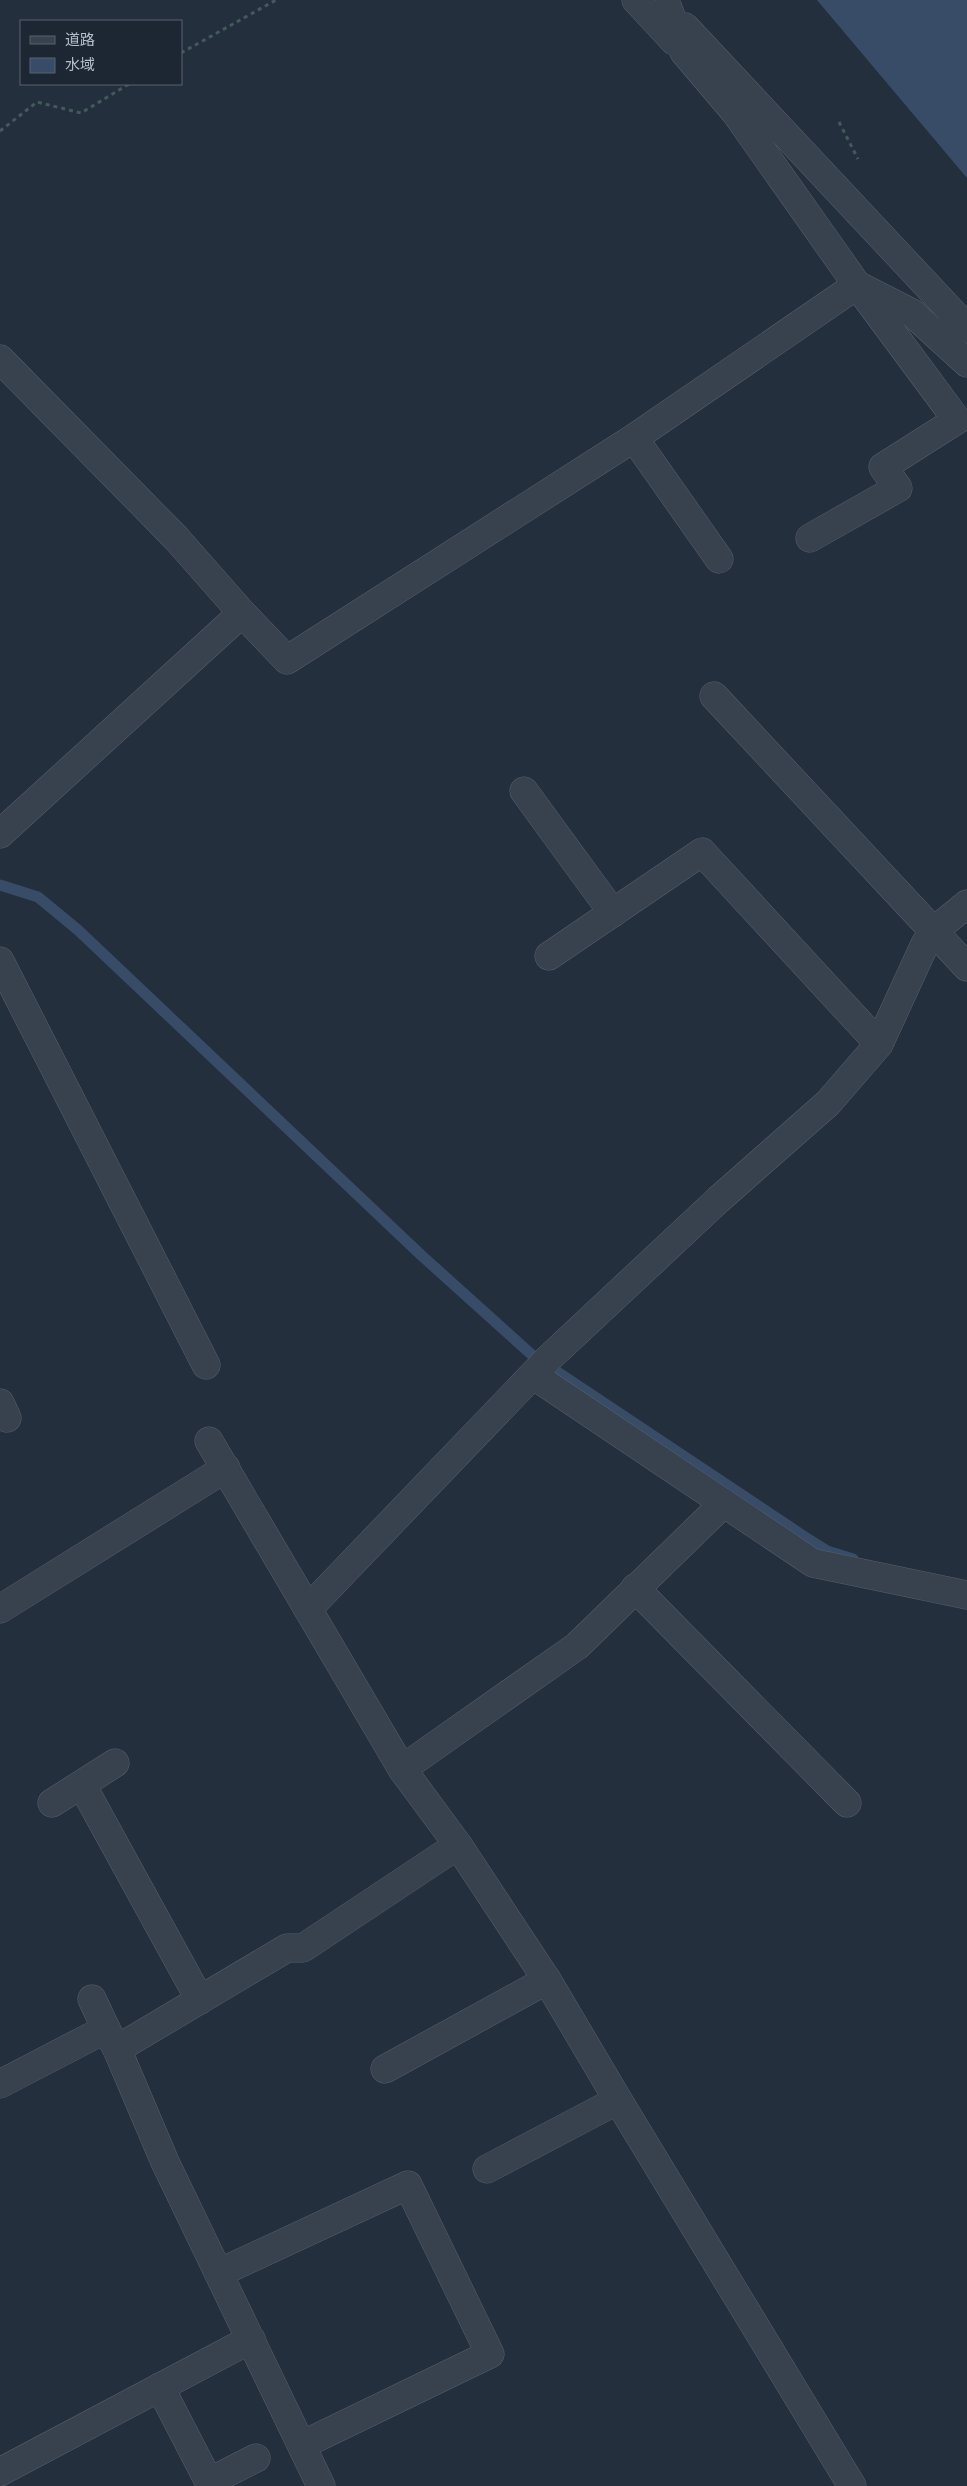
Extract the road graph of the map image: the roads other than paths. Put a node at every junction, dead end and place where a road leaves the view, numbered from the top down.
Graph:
1 (636, 0) edge
2 (664, 4) edge
3 (684, 52) junction
4 (856, 285) junction
5 (967, 328) edge
6 (0, 359) edge
7 (967, 363) edge
8 (634, 438) junction
9 (810, 538) dead end
10 (719, 559) dead end
11 (242, 613) junction
12 (714, 696) dead end
13 (524, 790) dead end
14 (0, 834) edge
15 (967, 904) edge
16 (613, 913) junction
17 (935, 930) junction
18 (549, 956) dead end
19 (0, 961) edge
20 (967, 967) edge
21 (879, 1044) junction
22 (206, 1365) dead end
23 (533, 1375) junction
24 (209, 1441) dead end
25 (226, 1468) junction
26 (724, 1503) junction
27 (636, 1588) junction
28 (967, 1595) edge
29 (0, 1609) edge
30 (308, 1609) junction
31 (115, 1763) dead end
32 (402, 1769) junction
33 (82, 1785) junction
34 (52, 1804) dead end
35 (847, 1804) dead end
36 (458, 1845) junction
37 (547, 1980) junction
38 (92, 1999) dead end
39 (200, 2000) junction
40 (112, 2039) junction
41 (385, 2069) dead end
42 (0, 2084) edge
43 (618, 2100) junction
44 (486, 2169) dead end
45 (220, 2273) junction
46 (251, 2339) junction
47 (160, 2387) junction
48 (302, 2445) junction
49 (256, 2458) dead end
50 (0, 2472) edge
51 (205, 2484) edge
52 (321, 2486) edge
53 (852, 2486) edge

1 - 3 street
2 - 3 street
2 - 5 street
3 - 4 street
4 - 7 street
4 - 8 street
4 - 9 street
6 - 11 street
8 - 10 street
8 - 11 street
11 - 14 street
12 - 17 street
13 - 16 street
15 - 17 street
16 - 18 street
16 - 21 street
17 - 20 street
17 - 21 street
19 - 22 street
21 - 23 street
23 - 26 street
23 - 30 street
24 - 25 street
25 - 29 street
25 - 30 street
26 - 27 street
26 - 28 street
27 - 32 street
27 - 35 street
30 - 32 street
31 - 33 street
32 - 36 street
33 - 34 street
33 - 39 street
36 - 37 street
36 - 39 street
37 - 41 street
37 - 43 street
38 - 40 street
39 - 40 street
40 - 42 street
40 - 45 street
43 - 44 street
43 - 53 street
45 - 46 street
45 - 48 street
46 - 47 street
46 - 48 street
47 - 50 street
47 - 51 street
48 - 52 street
49 - 51 street

